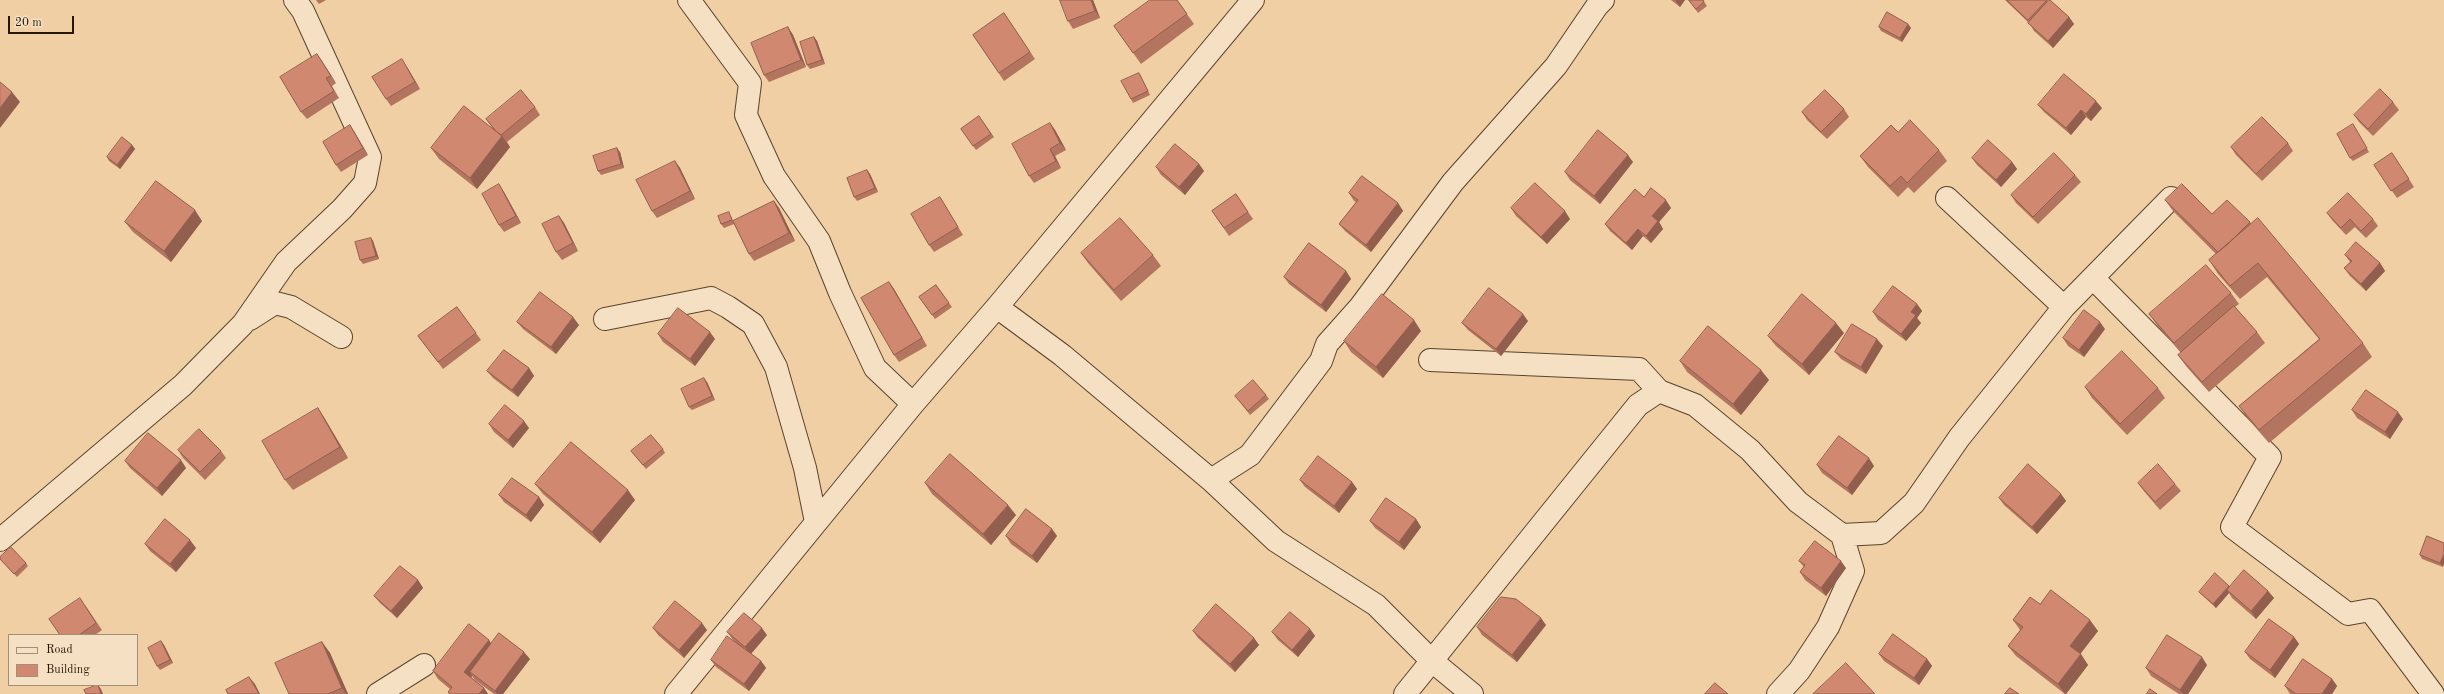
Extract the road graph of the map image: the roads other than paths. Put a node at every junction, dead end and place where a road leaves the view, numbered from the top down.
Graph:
1 (295, 0) edge
2 (689, 0) edge
3 (1253, 0) edge
4 (1603, 0) edge
5 (1947, 198) dead end
6 (2171, 198) edge
7 (2093, 278) junction
8 (997, 307) junction
9 (2064, 308) junction
10 (604, 319) dead end
11 (243, 324) junction
12 (341, 337) dead end
13 (1430, 360) dead end
14 (1659, 391) junction
15 (913, 404) junction
16 (1211, 480) junction
17 (816, 522) junction
18 (1842, 535) junction
19 (0, 540) edge
20 (1432, 662) junction
21 (424, 665) dead end
22 (378, 694) edge
23 (676, 694) edge
24 (1405, 694) edge
25 (1472, 694) edge
26 (1778, 694) edge
27 (2433, 694) edge

1 - 11 street
2 - 15 street
3 - 8 street
4 - 16 street
5 - 9 street
6 - 7 street
7 - 9 street
7 - 27 street
8 - 15 street
8 - 16 street
9 - 18 street
10 - 17 street
11 - 12 street
11 - 19 street
13 - 14 street
14 - 18 street
14 - 20 street
15 - 17 street
16 - 20 street
17 - 23 street
18 - 26 street
20 - 24 street
20 - 25 street
21 - 22 street

